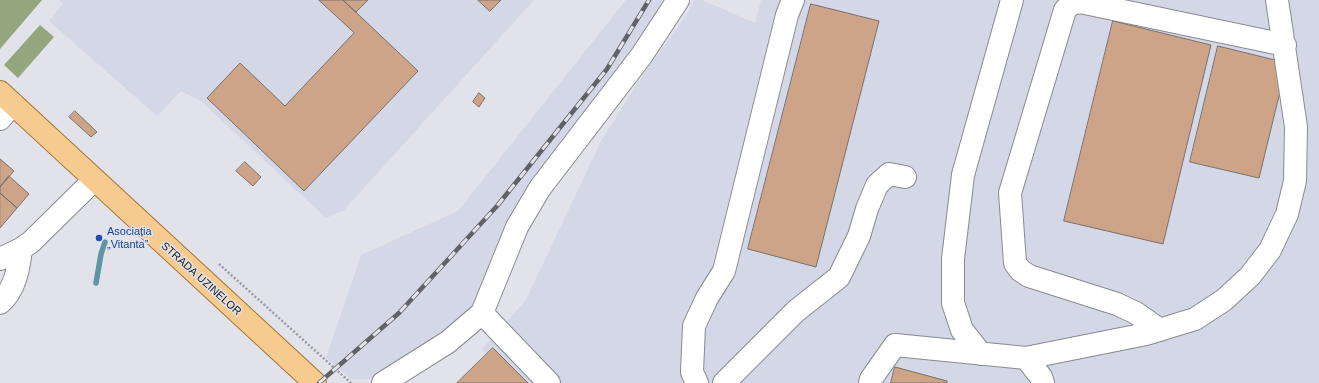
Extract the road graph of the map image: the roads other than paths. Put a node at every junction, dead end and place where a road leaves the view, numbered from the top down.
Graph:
1 (678, 0) edge
2 (793, 0) edge
3 (1012, 0) edge
4 (1277, 0) edge
5 (1285, 45) junction
6 (4, 105) edge
7 (905, 177) dead end
8 (94, 180) junction
9 (21, 250) junction
10 (0, 259) edge
11 (0, 303) edge
12 (482, 313) junction
13 (1160, 330) junction
14 (981, 354) junction
15 (1026, 358) junction
16 (315, 383) edge
17 (383, 383) edge
18 (549, 383) edge
19 (697, 383) edge
20 (724, 383) edge
21 (870, 383) edge
22 (1043, 383) edge

1 - 12 lane
2 - 19 lane
3 - 14 lane
4 - 5 lane
5 - 13 lane
5 - 13 lane
6 - 8 main road, STRADA UZINELOR
7 - 20 lane
8 - 9 lane
8 - 16 main road, STRADA UZINELOR
9 - 10 lane
9 - 11 lane
12 - 17 lane
12 - 18 lane
13 - 15 lane
14 - 15 lane
14 - 21 lane
15 - 22 lane

